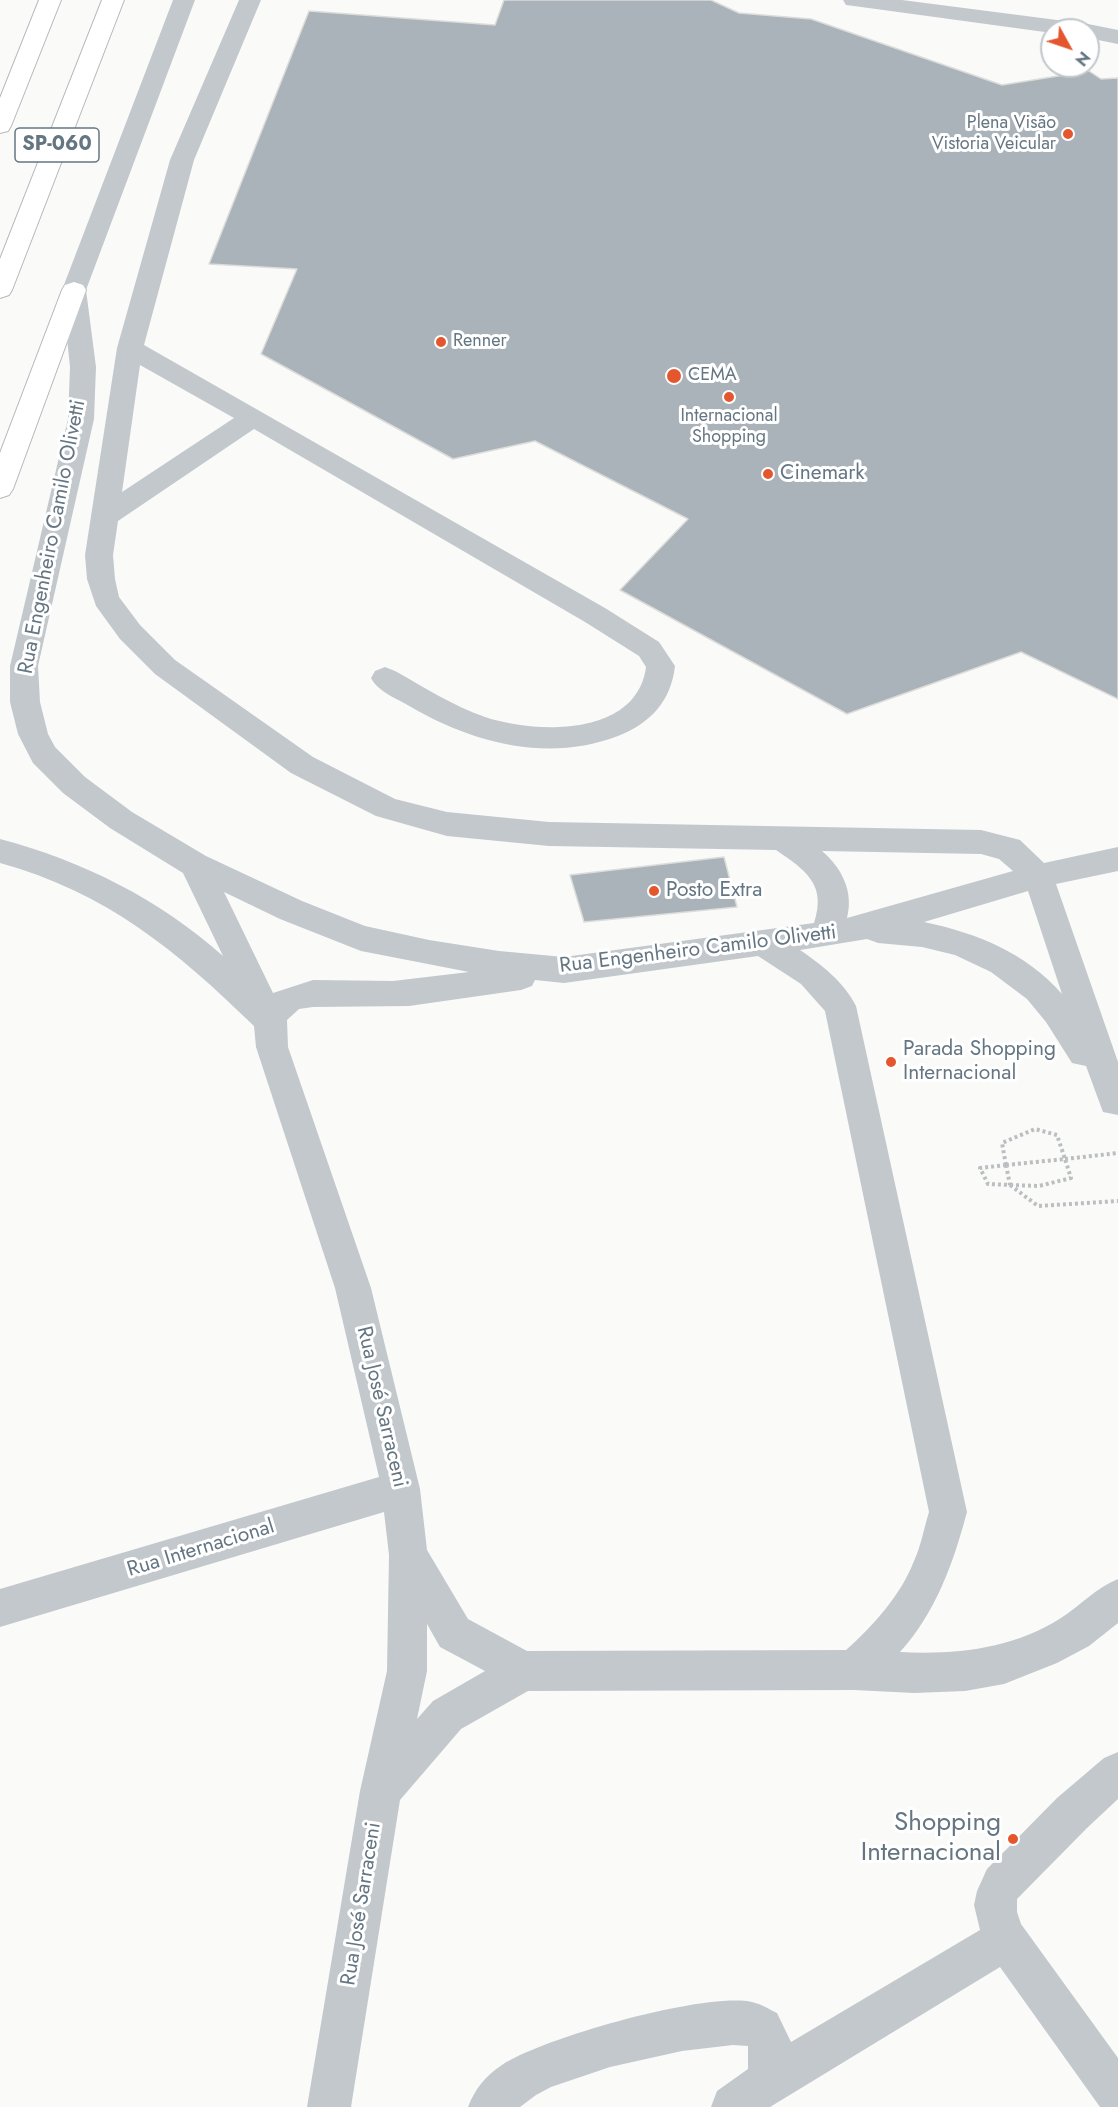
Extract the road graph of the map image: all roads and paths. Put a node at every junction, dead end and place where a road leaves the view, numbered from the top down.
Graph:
1 (50, 0) edge
2 (113, 0) edge
3 (184, 0) edge
4 (250, 0) edge
5 (854, 0) edge
6 (904, 3) edge
7 (1051, 5) dead end
8 (1071, 18) edge
9 (1040, 24) edge
10 (0, 126) edge
11 (0, 290) edge
12 (74, 290) junction
13 (130, 348) junction
14 (253, 417) junction
15 (0, 489) edge
16 (106, 516) junction
17 (385, 678) dead end
18 (780, 837) junction
19 (0, 851) edge
20 (1118, 860) edge
21 (195, 865) junction
22 (1038, 876) junction
23 (840, 931) junction
24 (762, 941) junction
25 (564, 970) junction
26 (269, 1020) junction
27 (1117, 1107) edge
28 (1118, 1153) edge
29 (1065, 1159) junction
30 (1006, 1165) junction
31 (1010, 1185) junction
32 (1118, 1201) edge
33 (401, 1489) junction
34 (408, 1555) junction
35 (1118, 1598) edge
36 (0, 1608) edge
37 (854, 1670) junction
38 (524, 1671) junction
39 (1118, 1772) edge
40 (381, 1791) junction
41 (1006, 1939) junction
42 (770, 2080) junction
43 (1118, 2095) edge
44 (329, 2107) edge
45 (490, 2107) edge
46 (733, 2107) edge

1 - 10 highway, SP-060
2 - 11 highway, SP-060
3 - 12 street
4 - 13 street
5 - 6 street
6 - 9 street
7 - 8 street
12 - 15 highway
12 - 21 street, Rua Engenheiro Camilo Olivetti
13 - 14 street
13 - 16 street
14 - 16 street
14 - 17 street
16 - 18 street
18 - 22 street
18 - 23 street
19 - 26 street
20 - 22 street, Rua Engenheiro Camilo Olivetti
21 - 25 street, Rua Engenheiro Camilo Olivetti
21 - 26 street, Rua José Sarraceni
22 - 23 street, Rua Engenheiro Camilo Olivetti
22 - 27 street
23 - 24 street, Rua Engenheiro Camilo Olivetti
23 - 27 street
24 - 25 street, Rua Engenheiro Camilo Olivetti
24 - 37 street
25 - 26 street
26 - 33 street, Rua José Sarraceni
28 - 29 path
29 - 30 path
29 - 30 path
29 - 31 path
30 - 31 path
30 - 31 path
31 - 32 path
33 - 34 street, Rua José Sarraceni
33 - 36 street, Rua Internacional
34 - 38 street
34 - 40 street, Rua José Sarraceni
35 - 37 street
37 - 38 street
38 - 40 street
39 - 41 street
40 - 44 street, Rua José Sarraceni
41 - 42 street
41 - 43 street
42 - 45 street
42 - 46 street

